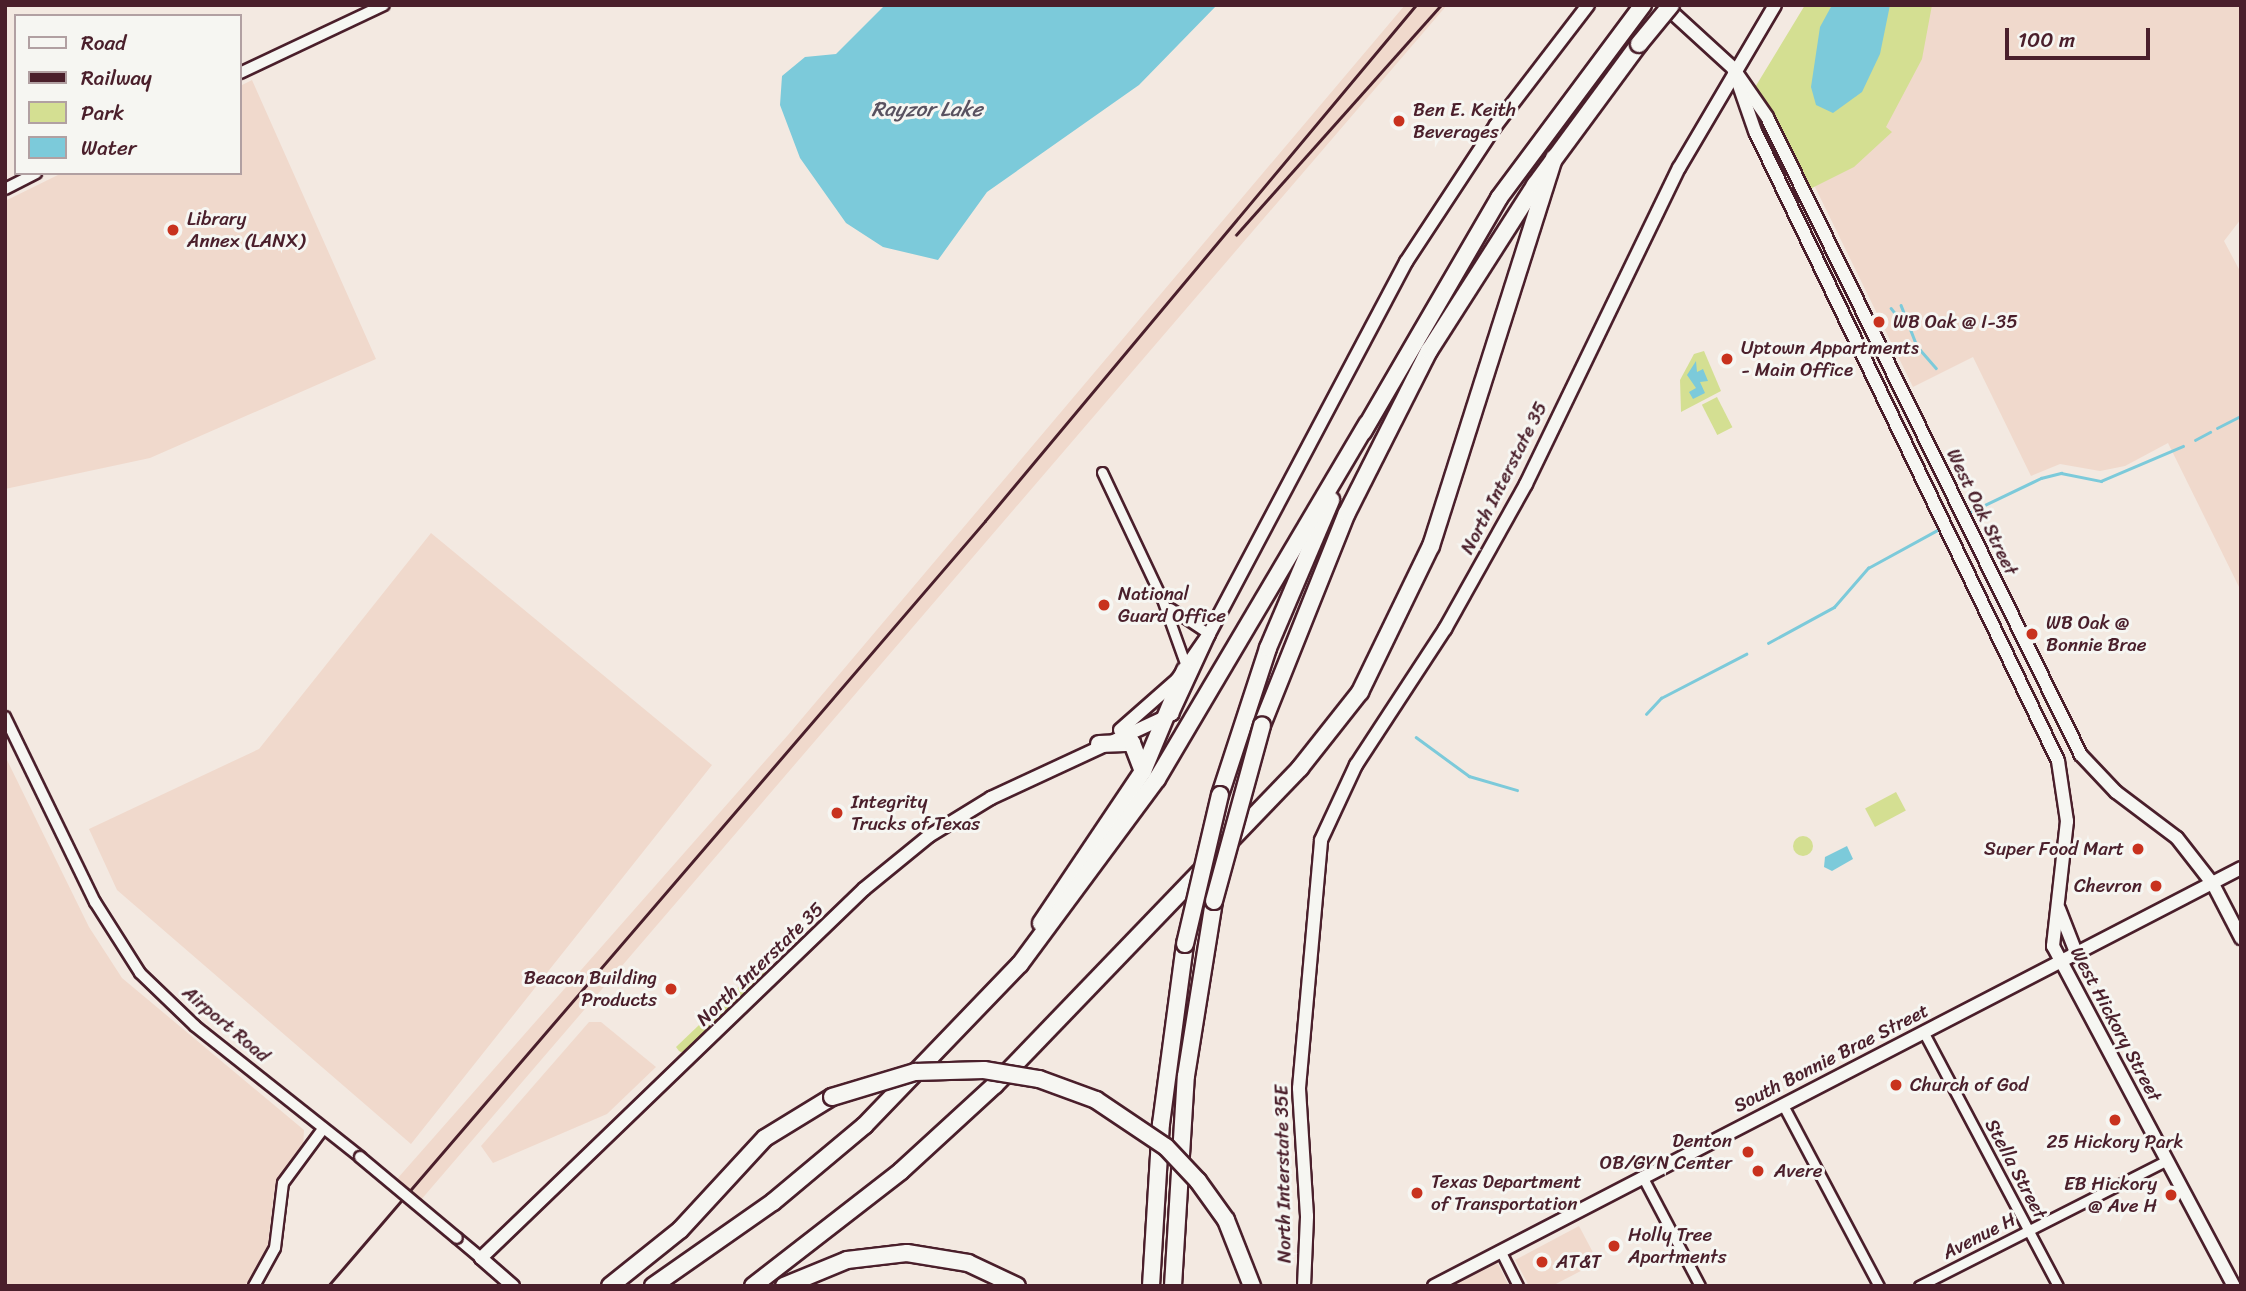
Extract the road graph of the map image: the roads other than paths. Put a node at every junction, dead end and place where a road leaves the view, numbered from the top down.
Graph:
1 (384, 5) edge
2 (1588, 5) edge
3 (1643, 5) edge
4 (1664, 5) edge
5 (1671, 5) edge
6 (1775, 5) edge
7 (1733, 68) junction
8 (242, 72) edge
9 (1784, 151) junction
10 (1554, 158) junction
11 (1768, 158) junction
12 (32, 175) edge
13 (5, 189) edge
14 (1367, 424) junction
15 (1101, 472) dead end
16 (1162, 599) junction
17 (1209, 634) junction
18 (1185, 670) junction
19 (1172, 714) junction
20 (5, 718) edge
21 (1099, 744) junction
22 (2081, 755) junction
23 (2057, 761) junction
24 (1143, 771) junction
25 (2241, 868) edge
26 (2213, 884) junction
27 (2058, 902) junction
28 (2241, 938) edge
29 (2077, 955) junction
30 (2060, 963) junction
31 (1307, 977) joint
32 (989, 1000) junction
33 (1924, 1033) junction
34 (1783, 1105) junction
35 (323, 1129) junction
36 (2167, 1160) junction
37 (1642, 1176) junction
38 (2029, 1230) junction
39 (1500, 1251) junction
40 (481, 1258) junction
41 (254, 1286) edge
42 (513, 1286) edge
43 (610, 1286) edge
44 (653, 1286) edge
45 (753, 1286) edge
46 (784, 1286) edge
47 (1017, 1286) edge
48 (1151, 1286) edge
49 (1173, 1286) edge
50 (1252, 1286) edge
51 (1304, 1286) edge
52 (1434, 1286) edge
53 (1518, 1286) edge
54 (1700, 1286) edge
55 (1879, 1286) edge
56 (1919, 1286) edge
57 (2058, 1286) edge
58 (2234, 1286) edge

1 - 8 street
2 - 17 main road, North Interstate 35
3 - 14 highway
4 - 7 main road, West Oak Street
5 - 10 highway, bridge
6 - 7 main road, North Interstate 35
7 - 9 main road, West Oak Street
7 - 11 main road, West Oak Street
7 - 31 main road, North Interstate 35
9 - 11 main road
9 - 22 main road, West Oak Street
10 - 45 highway
10 - 49 highway, bridge
11 - 23 main road, West Oak Street
12 - 13 street
14 - 32 highway
14 - 48 highway, bridge
15 - 16 street
16 - 17 street
16 - 18 street
17 - 18 main road, North Interstate 35
17 - 19 main road, North Interstate 35
18 - 19 highway
18 - 21 main road, North Interstate 35
19 - 21 main road, North Interstate 35
19 - 24 highway
20 - 35 street, Airport Road
21 - 24 highway
21 - 40 main road, North Interstate 35
22 - 23 main road
22 - 26 main road, West Oak Street
23 - 27 main road, West Hickory Street
24 - 32 highway
25 - 26 main road, South Bonnie Brae Street
26 - 28 main road, West Oak Street
26 - 29 main road, South Bonnie Brae Street
27 - 29 main road
27 - 30 main road, West Hickory Street
29 - 30 main road, South Bonnie Brae Street
30 - 33 main road, South Bonnie Brae Street
30 - 36 main road, West Hickory Street
31 - 51 main road, North Interstate 35E
32 - 44 highway
33 - 34 main road, South Bonnie Brae Street
33 - 38 street, Stella Street
34 - 37 main road, South Bonnie Brae Street
34 - 55 street
35 - 40 street, Airport Road, bridge
35 - 41 street
36 - 38 street, Avenue H
36 - 58 main road, West Hickory Street
37 - 39 main road, South Bonnie Brae Street
37 - 54 street
38 - 56 street, Avenue H
38 - 57 street, Stella Street
39 - 52 main road, South Bonnie Brae Street
39 - 53 street
40 - 42 main road, Airport Road
43 - 50 highway, bridge
46 - 47 highway

